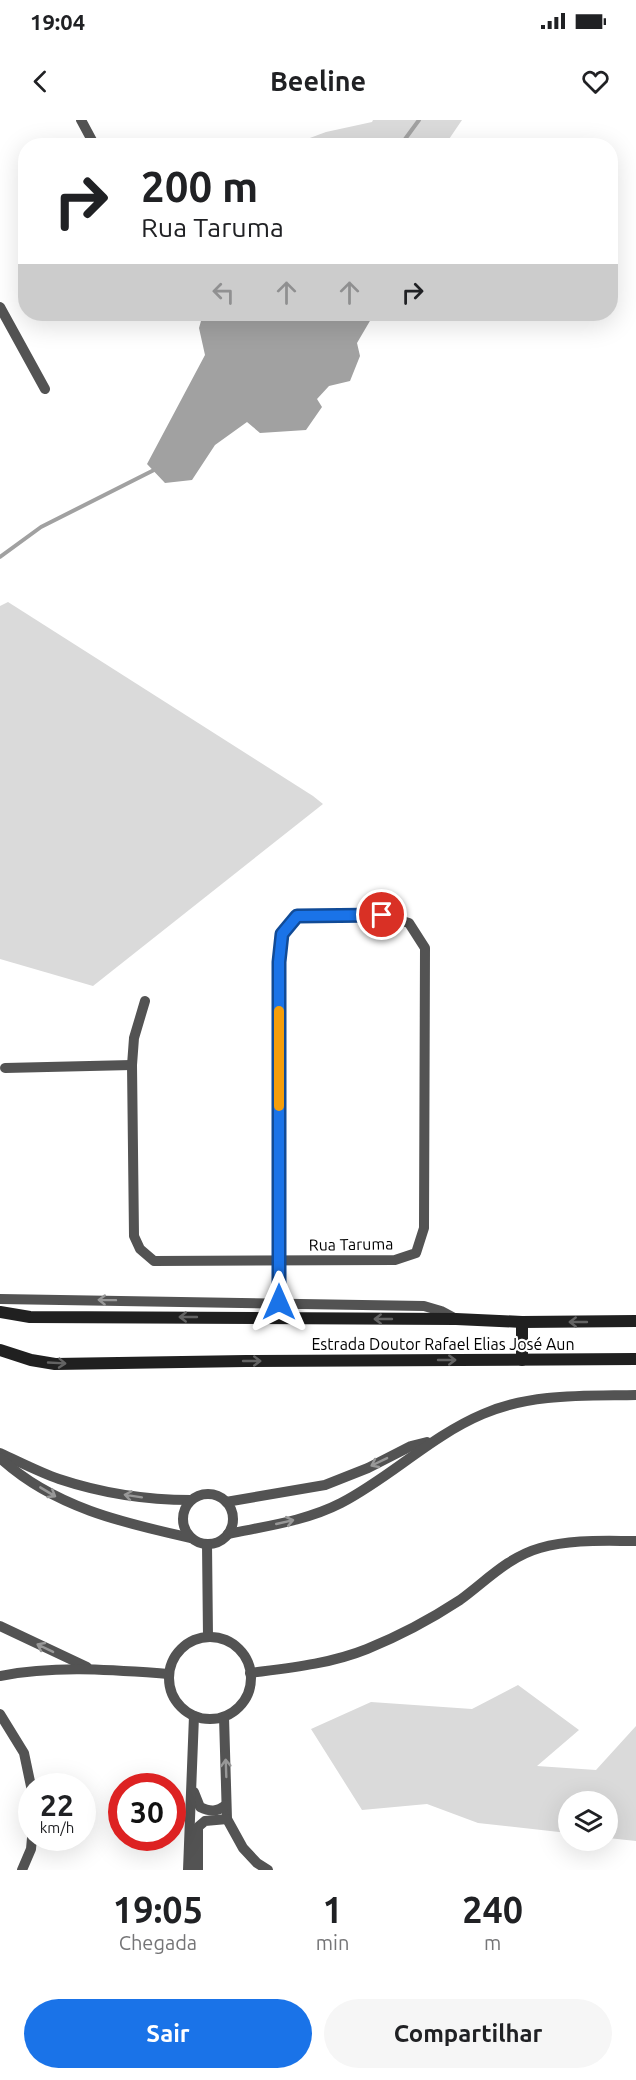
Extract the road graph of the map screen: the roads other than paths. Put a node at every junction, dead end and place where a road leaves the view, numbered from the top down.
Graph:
1 (81, 120) edge
2 (91, 138) edge
3 (0, 307) edge
4 (45, 389) dead end
5 (145, 1000) dead end
6 (132, 1065) junction
7 (5, 1068) dead end
8 (279, 1260) junction
9 (0, 1299) edge
10 (279, 1302) junction
11 (0, 1312) edge
12 (456, 1319) junction
13 (636, 1321) edge
14 (522, 1322) junction
15 (0, 1350) edge
16 (636, 1359) edge
17 (522, 1360) junction
18 (636, 1395) edge
19 (433, 1440) junction
20 (0, 1453) edge
21 (0, 1458) edge
22 (191, 1500) junction
23 (226, 1502) junction
24 (228, 1534) junction
25 (191, 1538) junction
26 (636, 1541) edge
27 (207, 1544) junction
28 (0, 1626) edge
29 (208, 1637) junction
30 (90, 1669) junction
31 (250, 1673) junction
32 (169, 1674) junction
33 (0, 1676) edge
34 (0, 1714) edge
35 (194, 1716) junction
36 (224, 1717) junction
37 (28, 1773) edge
38 (191, 1786) junction
39 (226, 1805) junction
40 (227, 1819) junction
41 (30, 1851) edge
42 (22, 1870) edge
43 (188, 1870) edge
44 (198, 1870) edge
45 (268, 1870) edge

1 - 2 street
3 - 4 street
5 - 6 street, Rua Taruma
6 - 7 street
6 - 8 street, Rua Taruma
8 - 8 street, Rua Taruma
8 - 10 street
10 -> 9 street
10 - 12 street
12 -> 11 main road, Estrada Doutor Rafael Elias José Aun
12 - 14 main road, Estrada Doutor Rafael Elias José Aun
13 -> 14 main road, Estrada Doutor Rafael Elias José Aun
14 - 17 main road
15 -> 17 main road, Estrada Doutor Rafael Elias José Aun
16 - 17 main road, Estrada Doutor Rafael Elias José Aun
18 - 19 street
19 -> 23 street
24 -> 19 street
22 -> 20 street
21 -> 25 street
22 - 23 street
22 - 25 street
23 - 24 street
24 - 27 street
25 - 27 street
26 - 31 street
27 - 29 street
30 -> 28 street
29 - 31 street
29 - 32 street
30 - 32 street
30 - 33 street
31 - 36 street
32 - 35 street
34 - 37 street
35 - 36 street
35 - 38 street
39 -> 36 street
38 - 39 street
38 - 43 street
39 - 40 street
40 - 44 street
40 - 45 street
41 - 42 street

